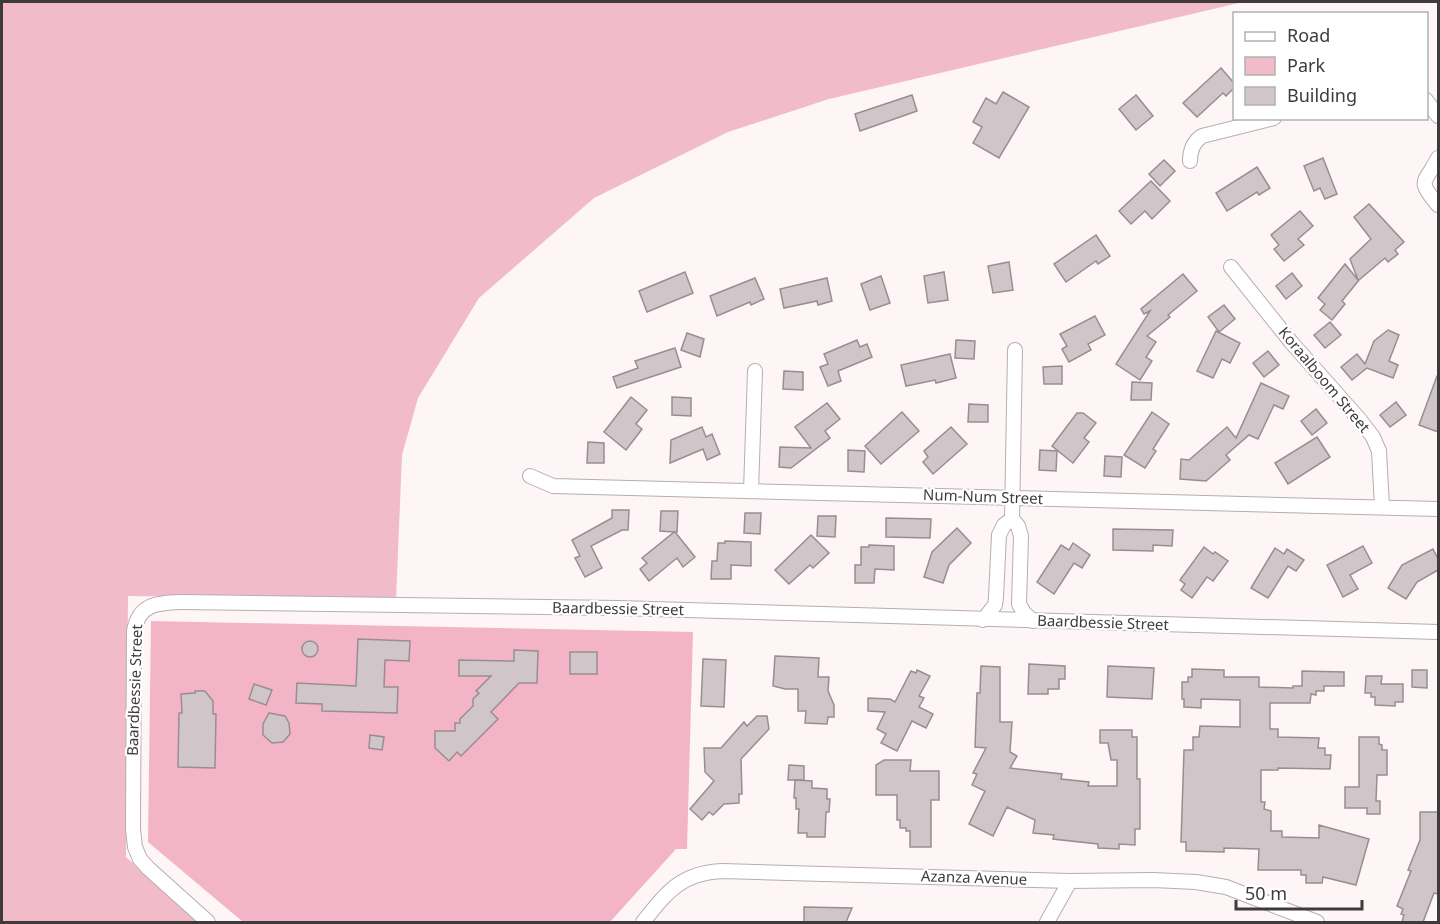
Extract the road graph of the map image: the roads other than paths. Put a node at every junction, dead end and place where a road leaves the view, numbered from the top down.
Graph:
1 (1428, 103) edge
2 (1438, 116) edge
3 (1266, 120) edge
4 (1438, 159) edge
5 (1190, 161) dead end
6 (1435, 201) edge
7 (1231, 267) dead end
8 (1015, 350) dead end
9 (755, 371) dead end
10 (530, 476) dead end
11 (752, 491) junction
12 (1012, 497) junction
13 (1382, 507) junction
14 (1438, 509) edge
15 (1012, 519) junction
16 (982, 620) junction
17 (1033, 621) junction
18 (1438, 632) edge
19 (1070, 881) junction
20 (208, 922) edge
21 (643, 922) edge
22 (1047, 922) edge
23 (1317, 922) edge

1 - 2 street
3 - 5 street
4 - 6 street
7 - 13 street, Koraalboom Street
8 - 12 street
9 - 11 street
10 - 11 street, Num-Num Street
11 - 12 street, Num-Num Street
12 - 13 street, Num-Num Street
12 - 15 street
13 - 14 street, Num-Num Street
15 - 16 street
15 - 17 street
16 - 17 street, Baardbessie Street
16 - 20 street, Baardbessie Street
17 - 18 street, Baardbessie Street
19 - 21 street, Azanza Avenue
19 - 22 street
19 - 23 street, Azanza Avenue

